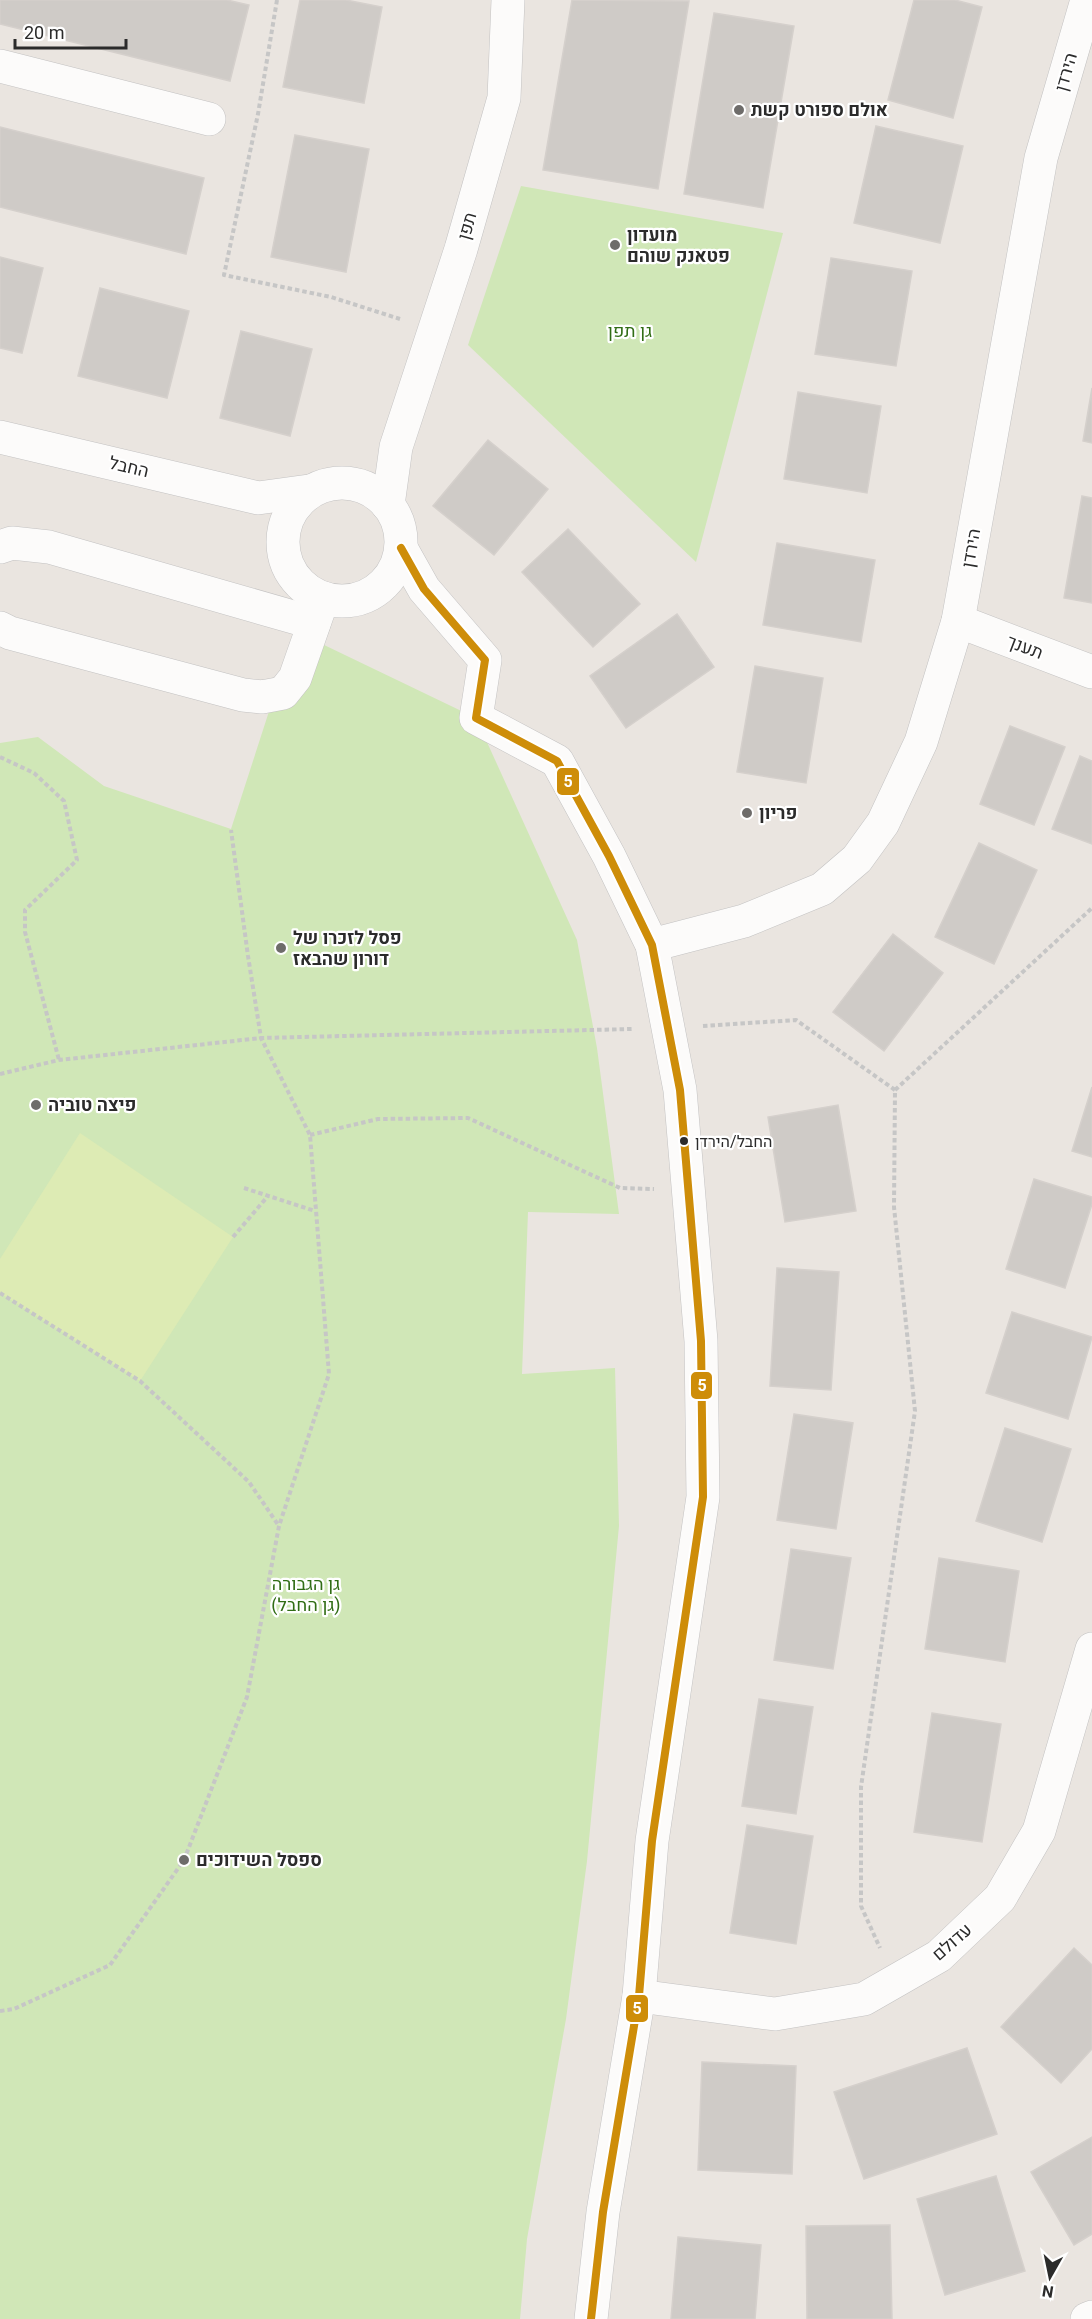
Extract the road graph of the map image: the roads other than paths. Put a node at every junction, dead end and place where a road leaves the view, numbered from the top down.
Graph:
1 (508, 0) edge
2 (1087, 0) edge
3 (0, 66) edge
4 (210, 119) dead end
5 (0, 437) edge
6 (396, 447) junction
7 (346, 482) junction
8 (309, 491) junction
9 (258, 498) junction
10 (388, 505) junction
11 (282, 539) junction
12 (0, 548) edge
13 (401, 548) junction
14 (381, 587) junction
15 (424, 589) junction
16 (319, 610) junction
17 (958, 621) junction
18 (0, 628) edge
19 (1092, 672) edge
20 (652, 945) junction
21 (1092, 1649) edge
22 (639, 1996) junction
23 (1092, 2317) edge
24 (591, 2319) edge
25 (1087, 2319) edge

1 - 6 street, תפן
2 - 17 street, הירדן
3 - 4 street
5 - 9 street, החבל
6 - 7 street
6 - 10 street, תפן
7 - 8 street
7 - 10 street
8 - 9 street, החבל
8 - 11 street
9 - 11 street
10 - 13 street
11 - 16 street
12 - 16 street
13 - 14 street
13 - 15 street
14 - 15 street
14 - 16 street
15 - 20 street
16 - 18 street
17 - 19 street, תענך
17 - 20 street, הירדן
20 - 22 street
21 - 22 street, עדולם
22 - 24 street
23 - 25 street

